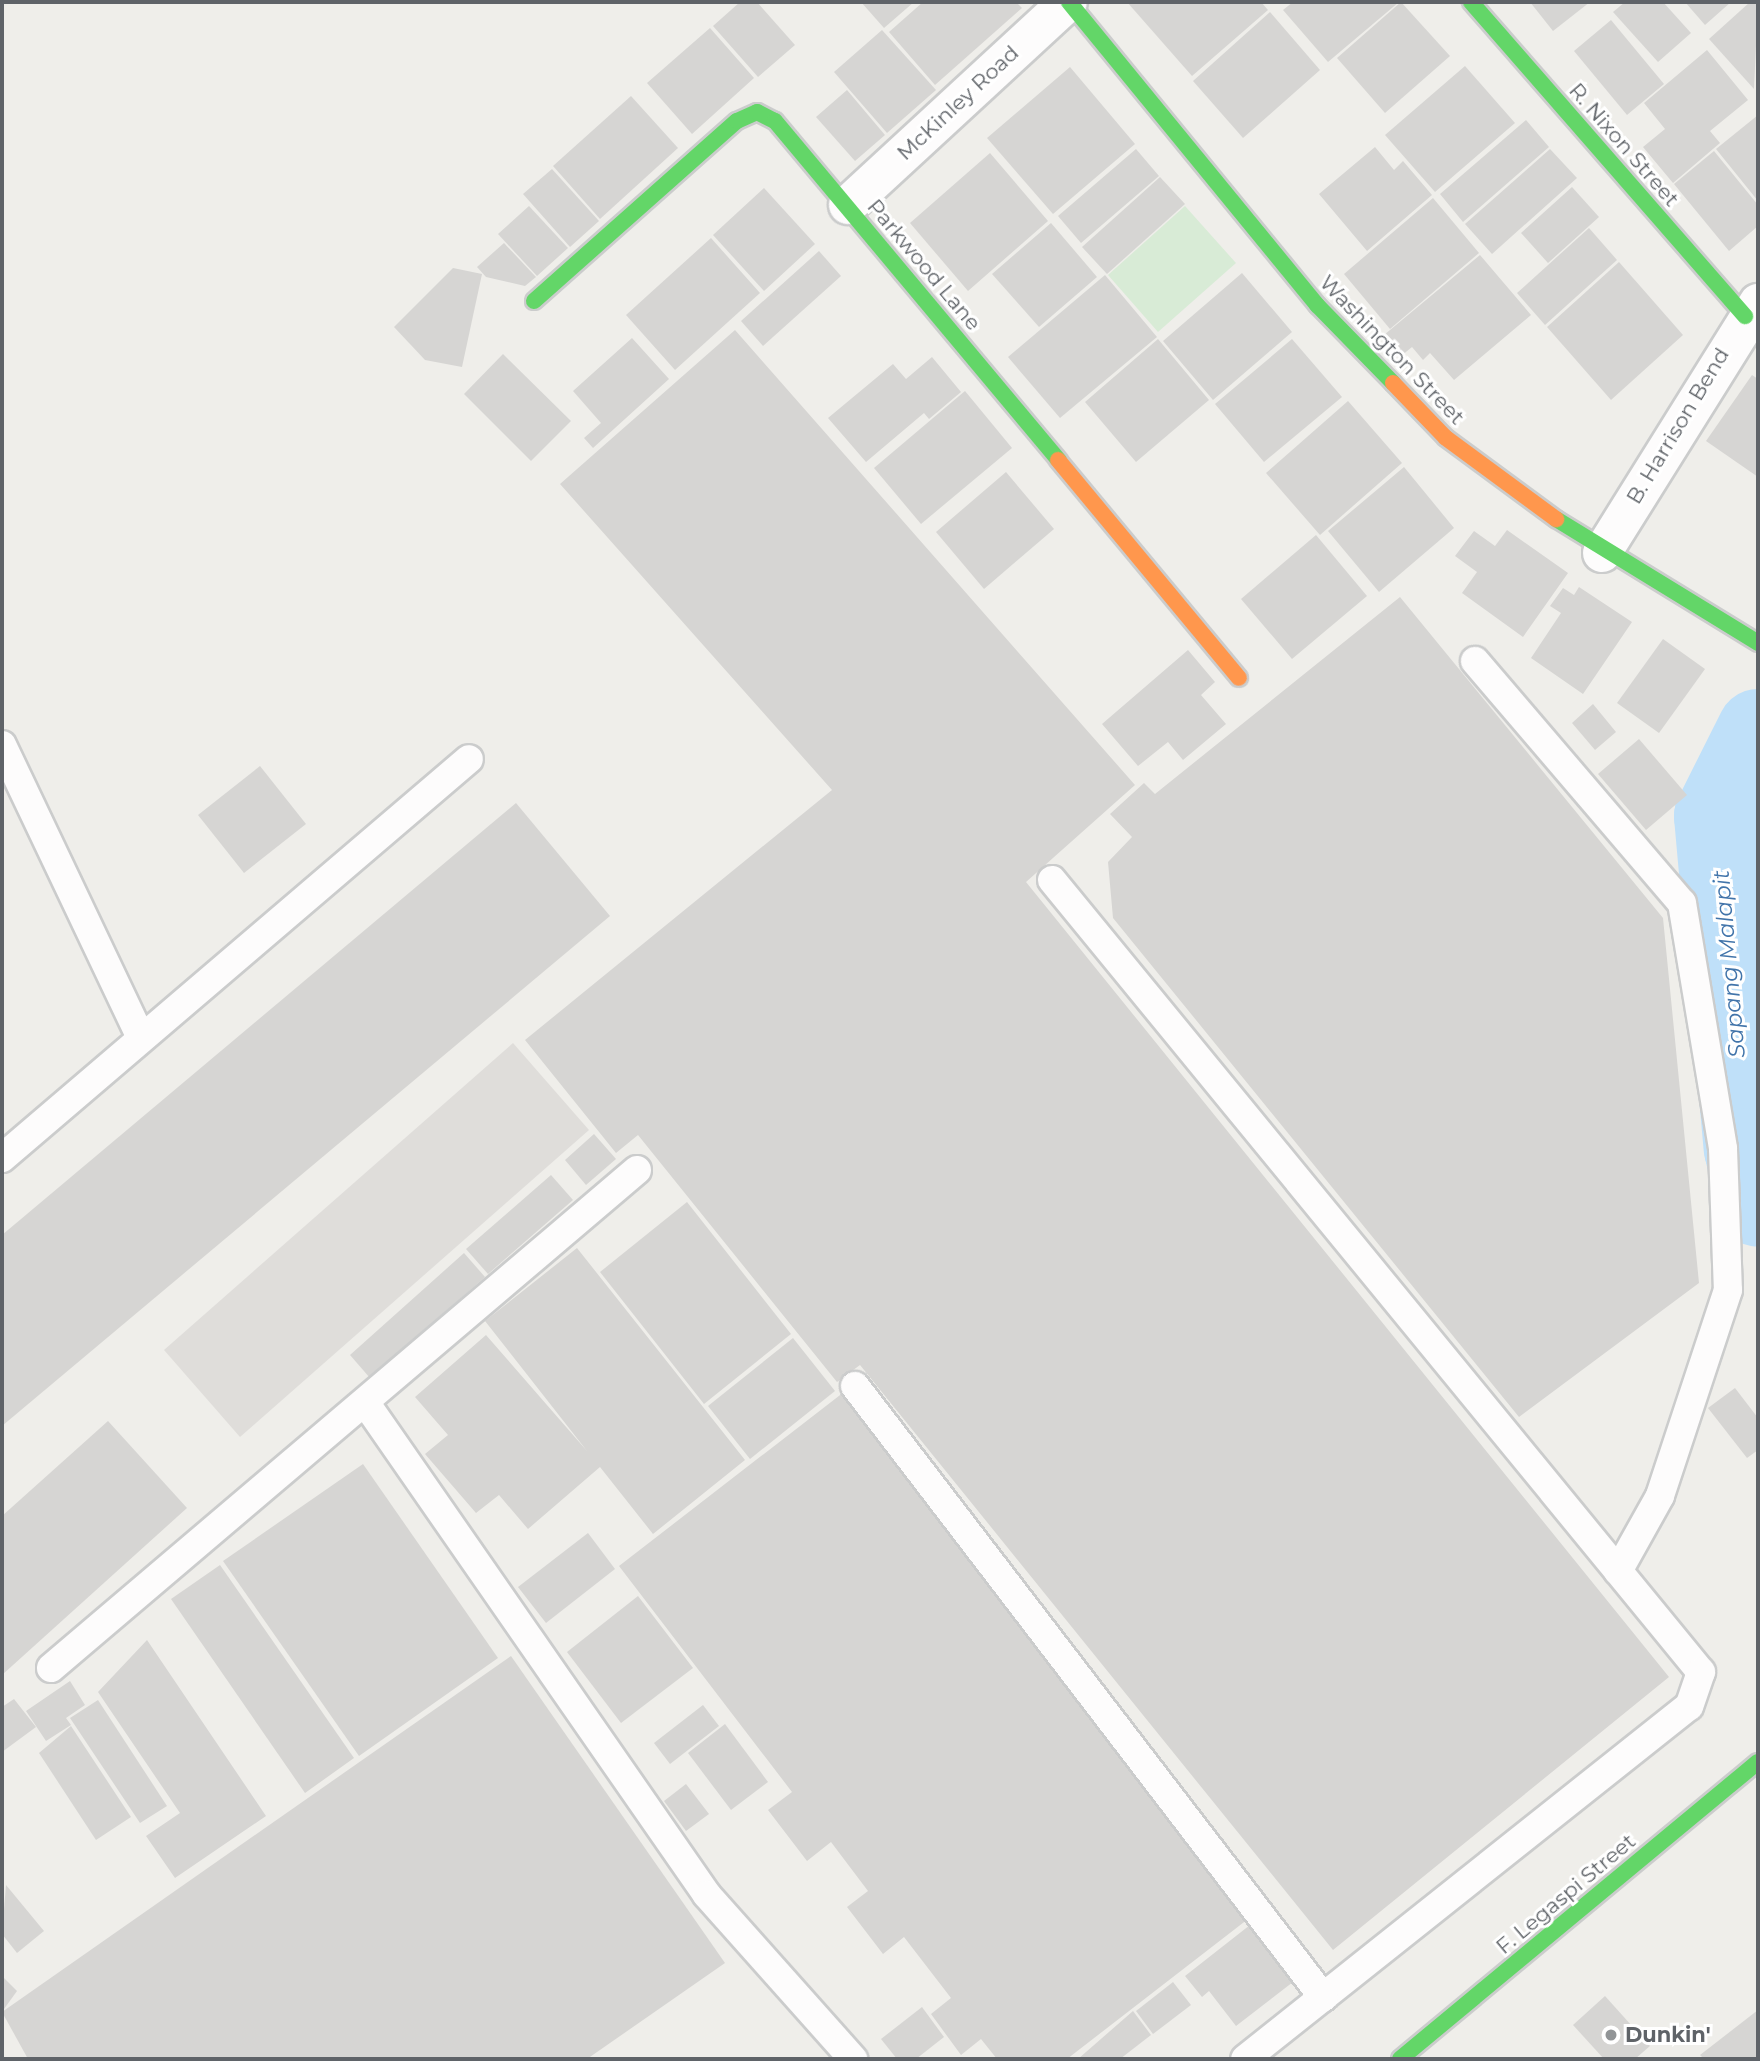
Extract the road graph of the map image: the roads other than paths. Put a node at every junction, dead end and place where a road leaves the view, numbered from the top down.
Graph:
1 (1068, 2) edge
2 (1471, 2) edge
3 (848, 205) junction
4 (534, 301) dead end
5 (1751, 309) edge
6 (1602, 552) junction
7 (1758, 643) edge
8 (1475, 661) dead end
9 (1239, 678) dead end
10 (2, 746) edge
11 (469, 759) dead end
12 (1052, 880) dead end
13 (141, 1038) junction
14 (2, 1158) edge
15 (637, 1170) dead end
16 (855, 1386) dead end
17 (367, 1405) junction
18 (1618, 1571) junction
19 (51, 1668) dead end
20 (1758, 1762) edge
21 (1323, 1997) junction
22 (853, 2059) edge
23 (1245, 2059) edge
24 (1400, 2059) edge

1 - 3 street, McKinley Road
1 - 6 street, Washington Street
2 - 5 street, R. Nixon Street
3 - 4 street, Parkwood Lane
3 - 9 street, Parkwood Lane
5 - 6 street, B. Harrison Bend
6 - 7 street, Washington Street
8 - 18 lane
10 - 13 lane
11 - 13 lane
12 - 18 lane
13 - 14 lane
15 - 17 lane
16 - 21 lane
17 - 19 lane
17 - 22 lane
18 - 21 lane
20 - 24 street, F. Legaspi Street
21 - 23 lane

